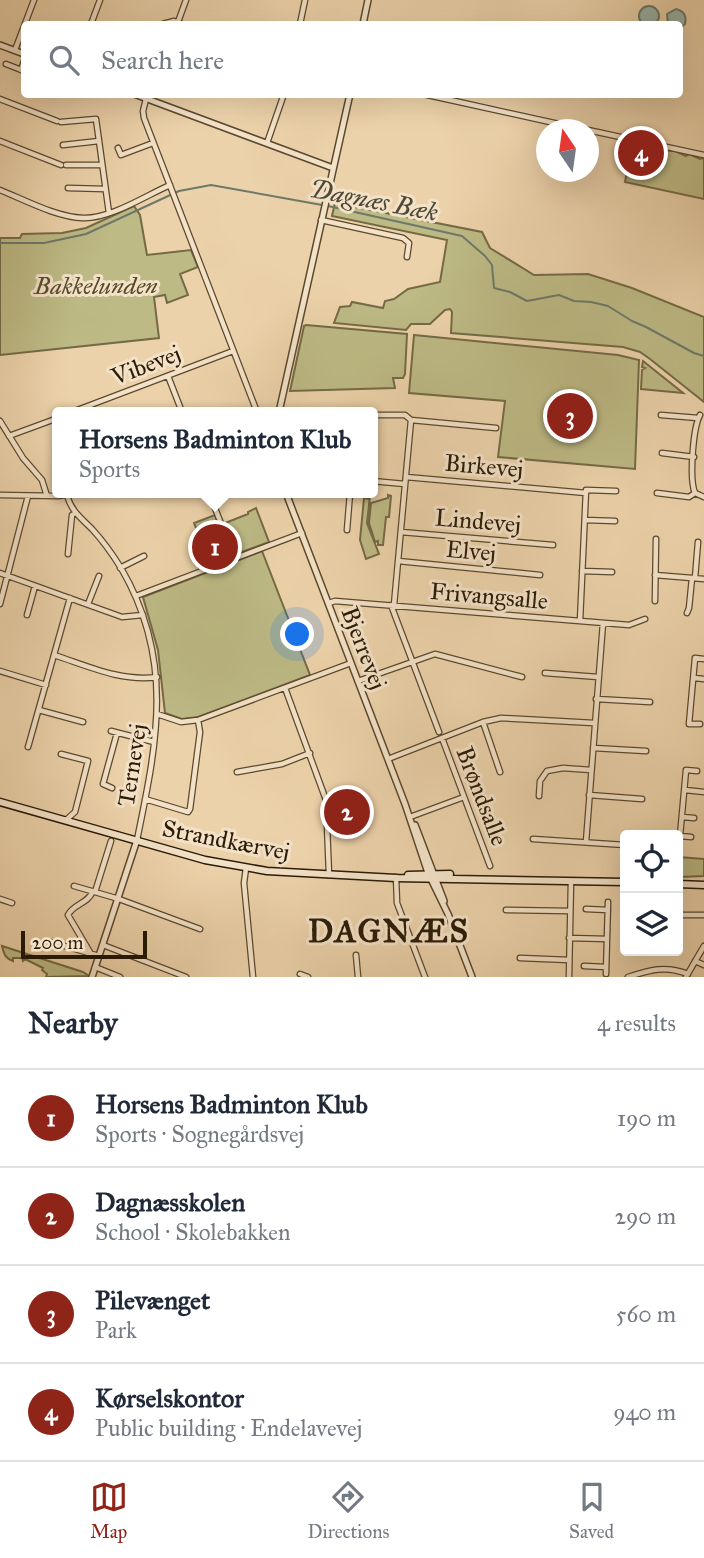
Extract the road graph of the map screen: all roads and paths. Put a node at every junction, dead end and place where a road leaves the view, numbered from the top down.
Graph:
1 (34, 0) edge
2 (100, 0) edge
3 (186, 0) edge
4 (305, 0) edge
5 (368, 0) edge
6 (26, 21) edge
7 (92, 21) edge
8 (181, 21) edge
9 (301, 21) edge
10 (364, 21) edge
11 (21, 34) edge
12 (0, 44) edge
13 (15, 50) junction
14 (21, 53) edge
15 (6, 64) dead end
16 (21, 70) edge
17 (283, 98) edge
18 (348, 98) edge
19 (440, 98) edge
20 (0, 99) edge
21 (146, 99) joint
22 (537, 119) edge
23 (599, 133) edge
24 (0, 141) edge
25 (99, 141) junction
26 (153, 143) junction
27 (267, 143) junction
28 (63, 145) dead end
29 (118, 148) dead end
30 (704, 155) edge
31 (102, 165) junction
32 (333, 168) junction
33 (170, 186) junction
34 (68, 188) dead end
35 (106, 189) junction
36 (0, 190) edge
37 (109, 213) junction
38 (320, 220) junction
39 (407, 257) dead end
40 (233, 351) junction
41 (168, 376) junction
42 (85, 407) edge
43 (180, 407) edge
44 (255, 407) edge
45 (280, 407) edge
46 (378, 415) edge
47 (661, 415) dead end
48 (52, 420) edge
49 (411, 420) junction
50 (0, 421) edge
51 (496, 428) dead end
52 (9, 436) junction
53 (662, 453) dead end
54 (694, 457) junction
55 (406, 477) junction
56 (378, 481) edge
57 (405, 484) junction
58 (616, 491) dead end
59 (657, 492) dead end
60 (695, 492) junction
61 (586, 493) junction
62 (0, 495) edge
63 (28, 496) junction
64 (47, 496) junction
65 (52, 496) edge
66 (704, 497) edge
67 (68, 498) edge
68 (211, 498) edge
69 (288, 498) edge
70 (350, 498) edge
71 (75, 513) junction
72 (585, 520) junction
73 (615, 521) dead end
74 (347, 530) dead end
75 (401, 532) junction
76 (302, 533) junction
77 (656, 538) dead end
78 (698, 542) dead end
79 (553, 545) dead end
80 (68, 554) dead end
81 (144, 556) dead end
82 (234, 559) junction
83 (398, 561) junction
84 (120, 568) junction
85 (582, 571) junction
86 (612, 572) dead end
87 (0, 573) edge
88 (540, 575) dead end
89 (655, 575) junction
90 (8, 576) junction
91 (99, 576) dead end
92 (694, 578) junction
93 (704, 579) edge
94 (35, 586) junction
95 (136, 596) junction
96 (71, 598) junction
97 (655, 601) dead end
98 (328, 603) junction
99 (0, 604) edge
100 (88, 604) junction
101 (393, 605) junction
102 (687, 613) dead end
103 (27, 615) dead end
104 (142, 615) junction
105 (645, 619) dead end
106 (580, 621) junction
107 (603, 623) junction
108 (54, 655) junction
109 (704, 659) edge
110 (412, 660) junction
111 (351, 663) junction
112 (0, 671) edge
113 (545, 673) dead end
114 (157, 677) junction
115 (522, 677) dead end
116 (598, 677) junction
117 (694, 678) junction
118 (704, 679) edge
119 (358, 681) junction
120 (46, 685) junction
121 (285, 688) junction
122 (596, 699) junction
123 (650, 702) dead end
124 (691, 704) junction
125 (701, 705) dead end
126 (38, 710) junction
127 (158, 714) junction
128 (198, 720) junction
129 (83, 722) dead end
130 (483, 722) junction
131 (594, 723) junction
132 (700, 724) dead end
133 (440, 735) junction
134 (154, 742) junction
135 (28, 747) dead end
136 (593, 748) junction
137 (646, 751) dead end
138 (310, 753) junction
139 (61, 754) dead end
140 (388, 759) junction
141 (591, 770) junction
142 (697, 771) dead end
143 (237, 772) dead end
144 (500, 772) dead end
145 (112, 788) dead end
146 (685, 790) junction
147 (704, 792) edge
148 (589, 795) junction
149 (539, 796) dead end
150 (464, 797) junction
151 (145, 799) junction
152 (642, 799) dead end
153 (0, 801) edge
154 (410, 817) junction
155 (682, 817) junction
156 (694, 818) dead end
157 (66, 820) junction
158 (691, 837) dead end
159 (533, 839) dead end
160 (111, 841) dead end
161 (137, 841) junction
162 (586, 842) junction
163 (620, 845) edge
164 (490, 866) dead end
165 (246, 868) junction
166 (329, 875) junction
167 (432, 876) junction
168 (396, 877) junction
169 (571, 880) junction
170 (620, 882) edge
171 (683, 884) edge
172 (704, 885) edge
173 (74, 886) dead end
174 (94, 892) junction
175 (118, 899) junction
176 (0, 900) edge
177 (608, 902) dead end
178 (12, 903) dead end
179 (586, 909) dead end
180 (506, 910) dead end
181 (608, 910) junction
182 (570, 911) junction
183 (683, 915) edge
184 (704, 915) edge
185 (200, 929) dead end
186 (569, 938) junction
187 (607, 939) junction
188 (51, 942) dead end
189 (103, 945) junction
190 (704, 946) edge
191 (90, 954) junction
192 (356, 955) dead end
193 (99, 956) junction
194 (520, 958) dead end
195 (569, 960) junction
196 (695, 961) junction
197 (704, 965) edge
198 (584, 966) dead end
199 (95, 967) junction
200 (170, 971) junction
201 (300, 974) dead end
202 (687, 975) edge
203 (92, 977) edge
204 (121, 977) edge
205 (167, 977) edge
206 (186, 977) edge
207 (253, 977) edge
208 (308, 977) edge
209 (358, 977) edge
210 (425, 977) edge
211 (472, 977) edge
212 (569, 977) edge
213 (628, 977) edge

1 - 6 street
2 - 7 street
3 - 8 street
4 - 9 street
5 - 10 street
11 - 13 street
12 - 13 street
13 - 14 street
15 - 16 street
17 - 27 street
18 - 32 street
19 - 22 street
20 - 25 street
21 - 26 street
21 - 27 street
23 - 30 street
24 - 31 street
25 - 28 street
25 - 31 street
26 - 29 street
26 - 33 street
27 - 32 street
31 - 35 street
32 - 38 street
33 - 37 street
33 - 40 street
34 - 35 street
35 - 37 street
36 - 37 street
38 - 39 street
38 - 45 street
40 - 41 street, Vibevej
40 - 44 street
41 - 42 street, Vibevej
41 - 43 street
46 - 49 street
47 - 54 street
48 - 52 street
49 - 51 street
49 - 55 street
50 - 52 street
52 - 64 street
53 - 54 street
54 - 60 street
55 - 57 street
55 - 61 street, Birkevej
56 - 57 street
57 - 75 street
58 - 61 street, Birkevej
59 - 60 street
60 - 66 street
61 - 72 street
62 - 63 street
63 - 64 street
63 - 90 street
64 - 65 street
67 - 71 street, Ternevej
68 - 82 street
69 - 76 street, Bjerrevej
70 - 74 street
71 - 80 street
71 - 84 street, Ternevej
72 - 73 street
72 - 85 street
75 - 79 street, Lindevej
75 - 83 street
76 - 82 street
76 - 98 street, Bjerrevej
77 - 89 street
78 - 92 street
81 - 84 street
82 - 95 street
83 - 88 street, Elvej
83 - 101 street
84 - 95 street, Ternevej
85 - 86 street
85 - 106 street
87 - 90 street
89 - 92 street
89 - 97 street
90 - 94 street
90 - 99 street
91 - 100 street
92 - 93 street
92 - 102 street
94 - 96 street
94 - 103 street
95 - 104 street, Ternevej
96 - 100 street
96 - 108 street
98 - 101 street, Frivangsalle
98 - 111 street, Bjerrevej
100 - 104 street
101 - 106 street, Frivangsalle
101 - 110 street, Brøndsalle
104 - 114 street, Ternevej
105 - 107 street, Frivangsalle
106 - 107 street, Frivangsalle
107 - 116 street
108 - 114 street
108 - 120 street
109 - 117 street
110 - 115 street
110 - 119 street
110 - 133 street, Brøndsalle
111 - 119 street, Bjerrevej
111 - 121 street
112 - 120 street
113 - 116 street
114 - 127 street, Ternevej
116 - 122 street
117 - 118 street
117 - 124 street
119 - 140 street, Bjerrevej
120 - 126 street
121 - 128 street
121 - 138 street
122 - 123 street
122 - 131 street
124 - 125 street
124 - 132 street
126 - 129 street
126 - 135 street
127 - 128 street
127 - 134 street, Ternevej
128 - 151 street
130 - 131 street
130 - 133 street
130 - 144 street
131 - 136 street
133 - 140 street
133 - 150 street, Brøndsalle
134 - 145 street
134 - 151 street, Ternevej
136 - 137 street
136 - 141 street
138 - 143 street
138 - 166 street
139 - 157 street
140 - 154 street, Bjerrevej
141 - 148 street
141 - 149 street
142 - 146 street
146 - 147 street
146 - 155 street
148 - 152 street
148 - 162 street
150 - 154 street
150 - 164 street, Brøndsalle
151 - 161 street, Ternevej
153 - 157 main road, Strandkærvej
154 - 167 street, Bjerrevej
155 - 156 street
155 - 158 street
157 - 161 main road, Strandkærvej
159 - 162 street
160 - 174 street
161 - 165 main road, Strandkærvej
161 - 175 street, Ternevej
162 - 163 street
165 - 166 main road, Strandkærvej
165 - 207 street
166 - 168 main road, Strandkærvej
167 - 168 main road, Strandkærvej
167 - 169 main road, Strandkærvej
167 - 211 street, Bjerrevej
168 - 210 street
169 - 170 main road, Strandkærvej
169 - 182 street
171 - 172 main road
173 - 174 street
174 - 175 street
174 - 191 street
175 - 185 street
175 - 189 street, Ternevej
176 - 178 street
177 - 181 street
179 - 181 street
180 - 182 street
181 - 187 street
182 - 186 street
183 - 184 street
186 - 187 street
186 - 195 street
187 - 198 street
188 - 191 street
189 - 193 street, Ternevej
189 - 200 street
190 - 196 street
191 - 193 street
192 - 209 street
193 - 199 street, Ternevej
194 - 195 street
195 - 212 street
196 - 197 street
196 - 202 street
199 - 203 street, Ternevej
199 - 204 street
200 - 205 street
200 - 206 street
201 - 208 street
202 - 213 street

